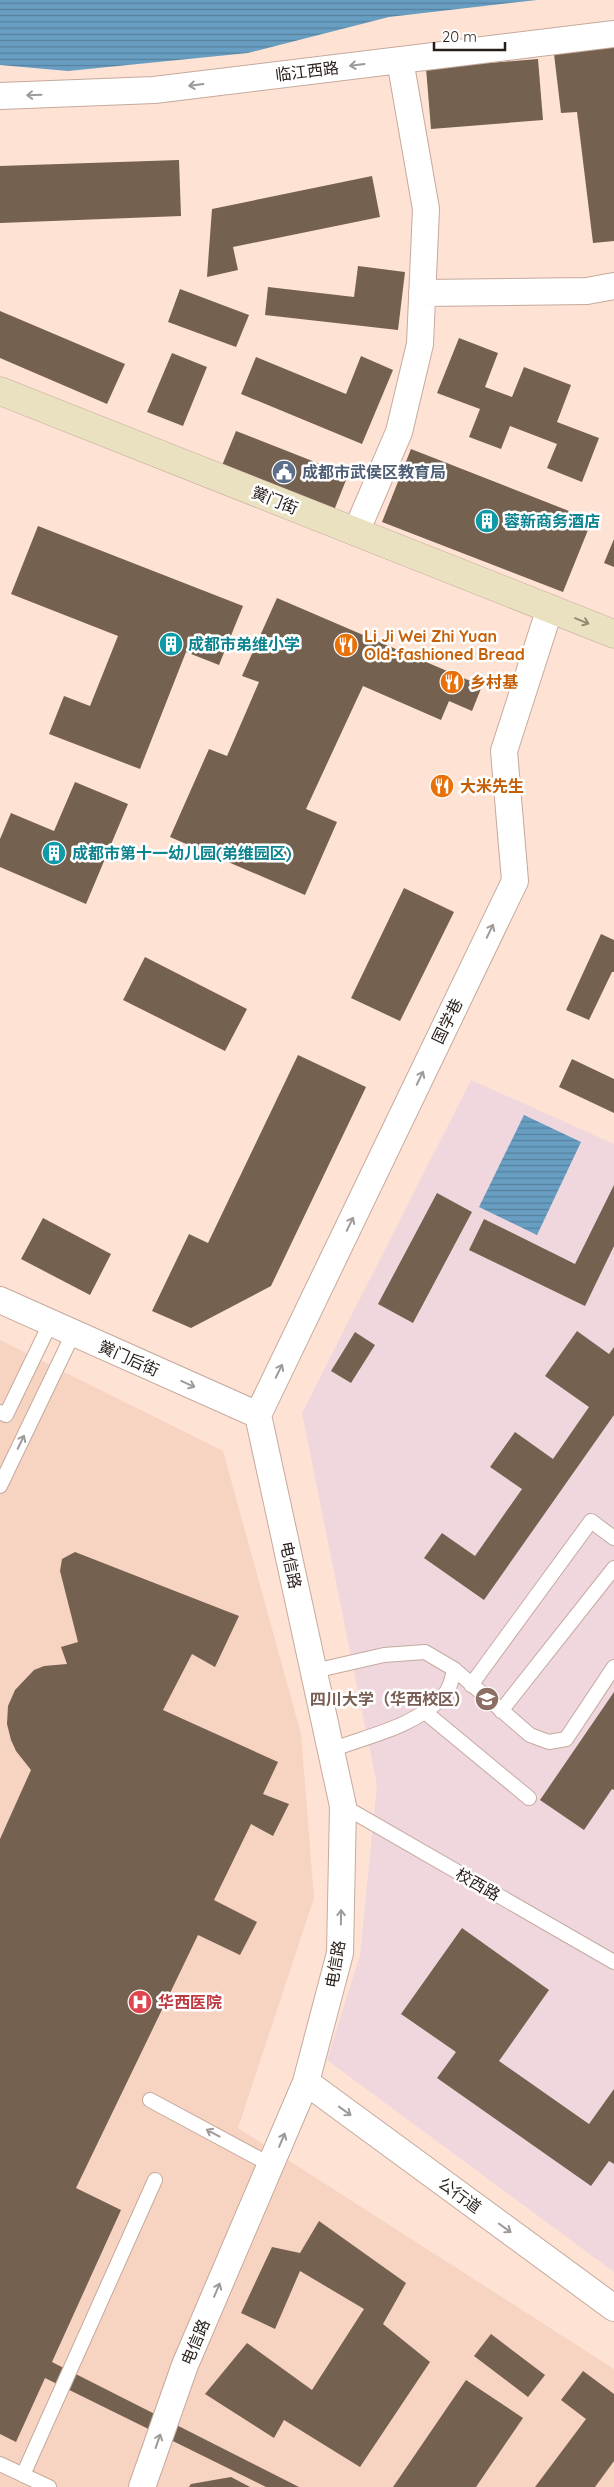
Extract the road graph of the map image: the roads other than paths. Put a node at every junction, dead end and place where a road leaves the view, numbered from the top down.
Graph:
1 (614, 34) edge
2 (400, 60) junction
3 (0, 96) edge
4 (614, 286) edge
5 (422, 293) junction
6 (0, 391) edge
7 (356, 532) junction
8 (550, 608) junction
9 (614, 634) edge
10 (0, 1300) edge
11 (62, 1329) junction
12 (0, 1412) edge
13 (258, 1415) junction
14 (0, 1486) edge
15 (614, 1538) edge
16 (614, 1568) edge
17 (614, 1667) edge
18 (454, 1669) junction
19 (314, 1671) junction
20 (471, 1686) junction
21 (501, 1711) junction
22 (426, 1712) junction
23 (331, 1750) junction
24 (529, 1798) dead end
25 (343, 1806) junction
26 (614, 1962) edge
27 (306, 2082) junction
28 (150, 2100) dead end
29 (271, 2165) junction
30 (155, 2180) dead end
31 (614, 2308) edge
32 (0, 2464) edge
33 (23, 2475) junction
34 (49, 2487) edge
35 (142, 2487) edge

1 - 2 street, 临江西路
2 -> 3 street, 临江西路
2 - 5 street
4 - 5 street
5 - 7 street
6 - 7 street, 黉门街
7 - 8 street, 黉门街
8 -> 9 street, 黉门街
13 -> 8 street, 国学巷
10 - 11 street, 黉门后街
11 - 12 lane
11 -> 13 street, 黉门后街
14 -> 11 lane
13 - 19 street, 电信路
15 - 20 lane
16 - 21 lane
17 - 21 lane
18 - 19 lane
18 - 20 lane
18 - 22 lane
19 - 23 street, 电信路
20 - 21 lane
22 - 23 lane
22 - 24 lane
23 - 25 street, 电信路
25 - 26 lane, 校西路
27 -> 25 street, 电信路
29 -> 27 street, 电信路
27 -> 31 street, 公行道
29 -> 28 lane
35 -> 29 street, 电信路
30 - 33 lane
32 - 33 lane
33 - 34 lane

